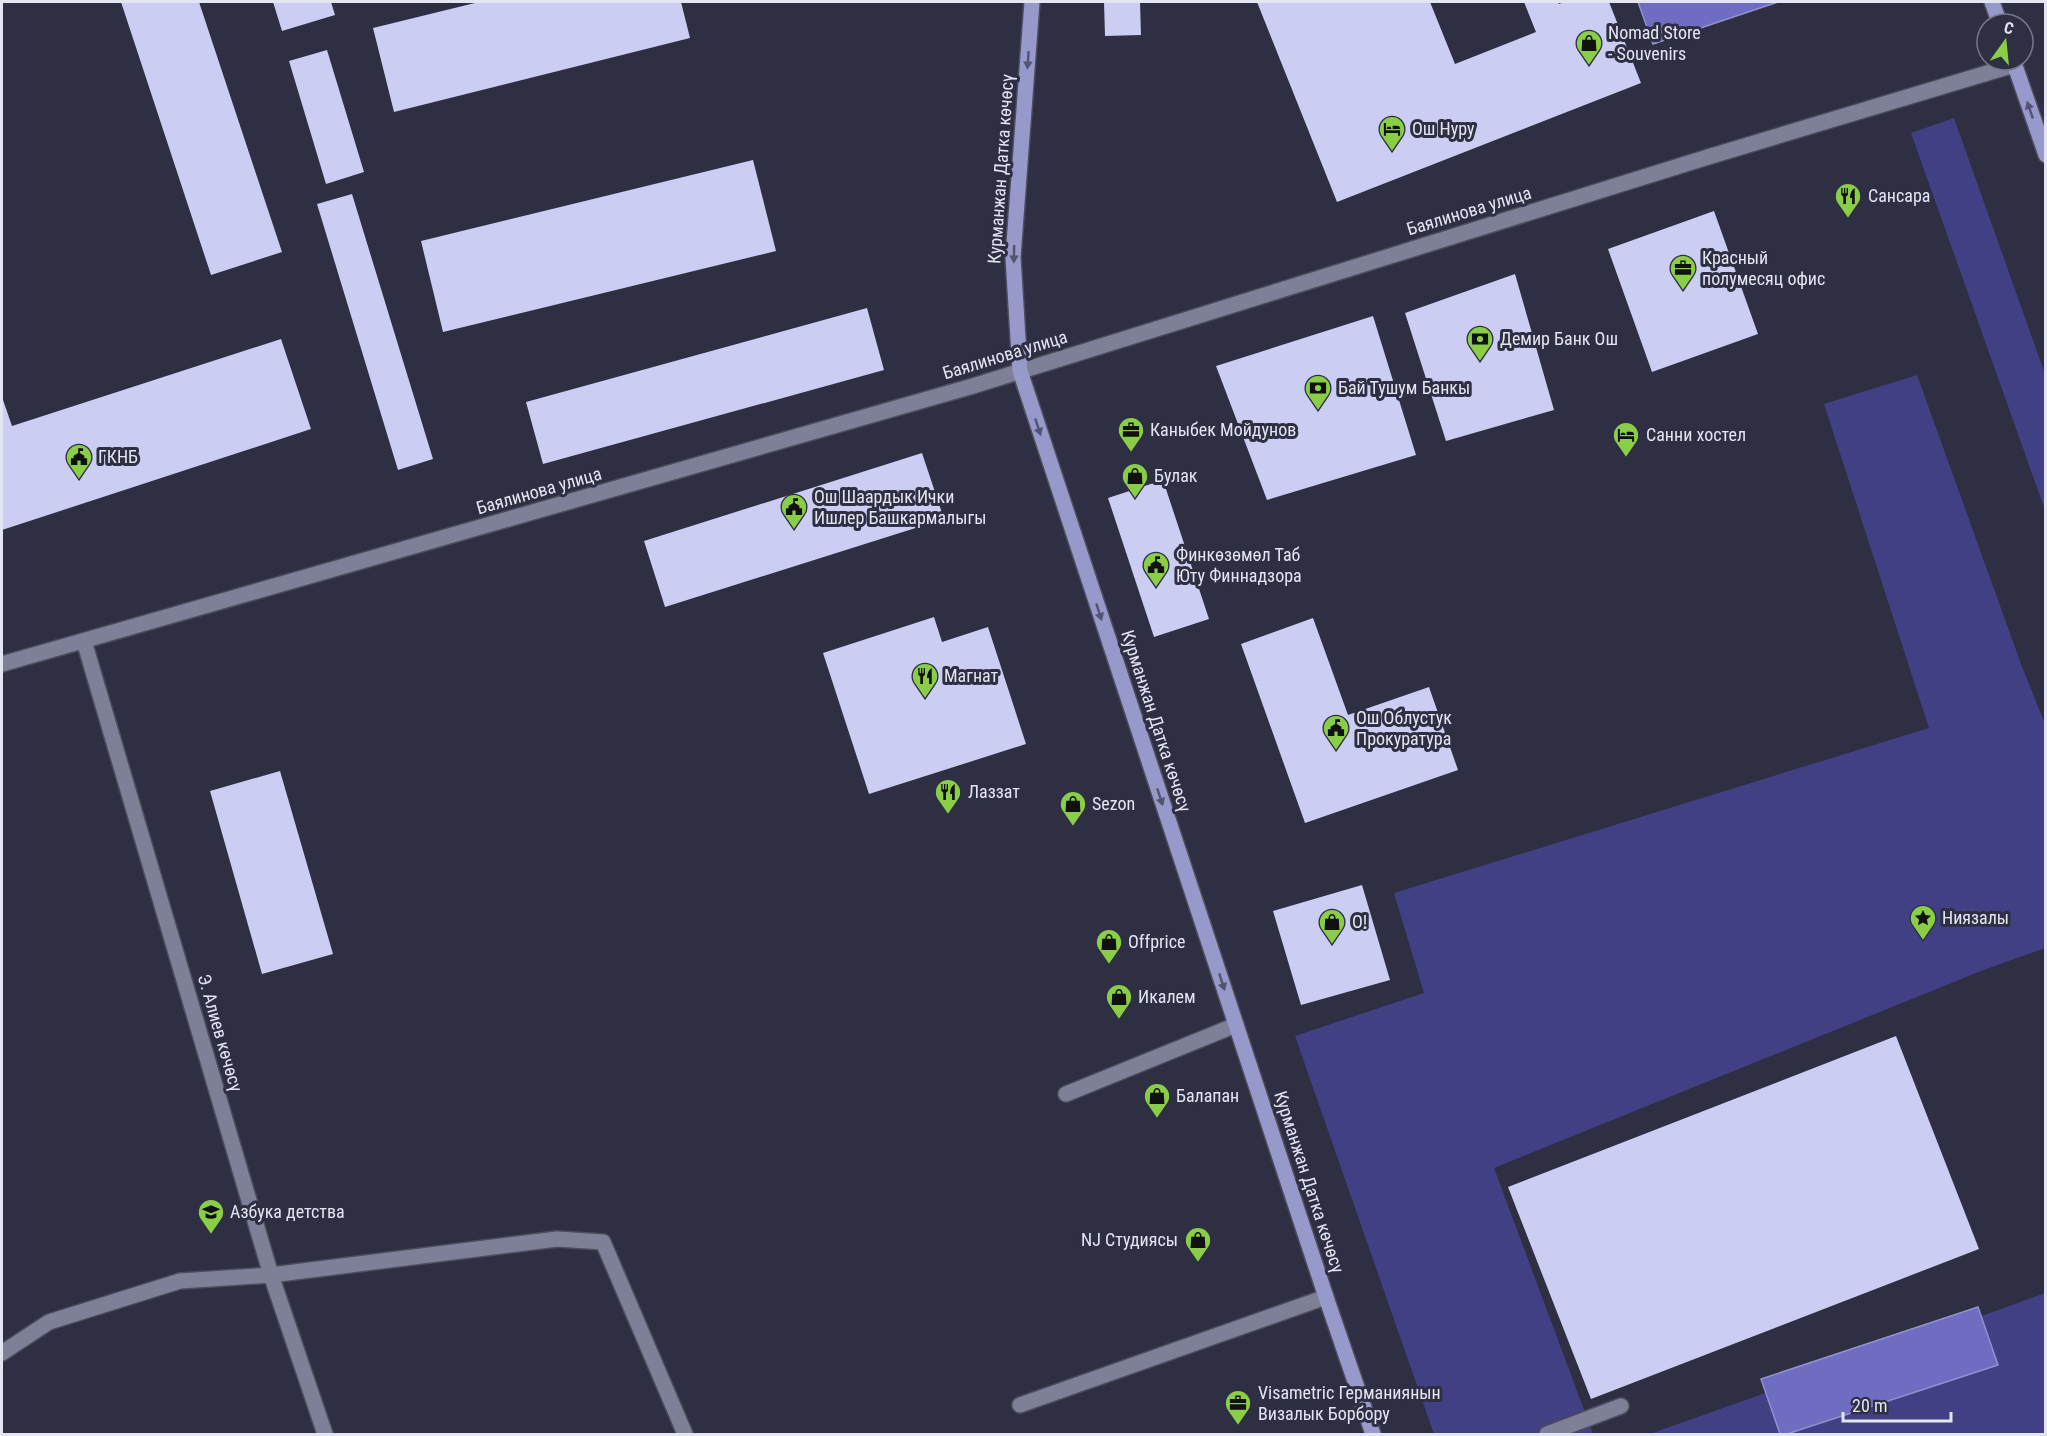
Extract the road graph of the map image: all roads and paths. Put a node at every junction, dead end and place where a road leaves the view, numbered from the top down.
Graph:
1 (1032, 2) edge
2 (1982, 72) edge
3 (2017, 72) edge
4 (2046, 155) edge
5 (1020, 371) junction
6 (84, 641) junction
7 (2, 664) edge
8 (1236, 1025) junction
9 (1066, 1094) dead end
10 (271, 1275) junction
11 (1326, 1297) junction
12 (2, 1353) edge
13 (1020, 1405) dead end
14 (1621, 1406) dead end
15 (325, 1434) edge
16 (685, 1434) edge
17 (1373, 1434) edge
18 (1546, 1434) edge

1 -> 5 main road, Курманжан Датка көчөсү
2 - 5 street, Баялинова улица
4 -> 3 main road
5 - 6 street, Баялинова улица
5 -> 8 main road, Курманжан Датка көчөсү
6 - 7 street, Баялинова улица
6 - 10 street, Э. Алиев көчөсү
8 - 9 street
8 - 11 main road, Курманжан Датка көчөсү
10 - 12 street
10 - 15 street, Э. Алиев көчөсү
10 - 16 street
11 - 13 street
11 - 17 main road, Курманжан Датка көчөсү
14 - 18 street

